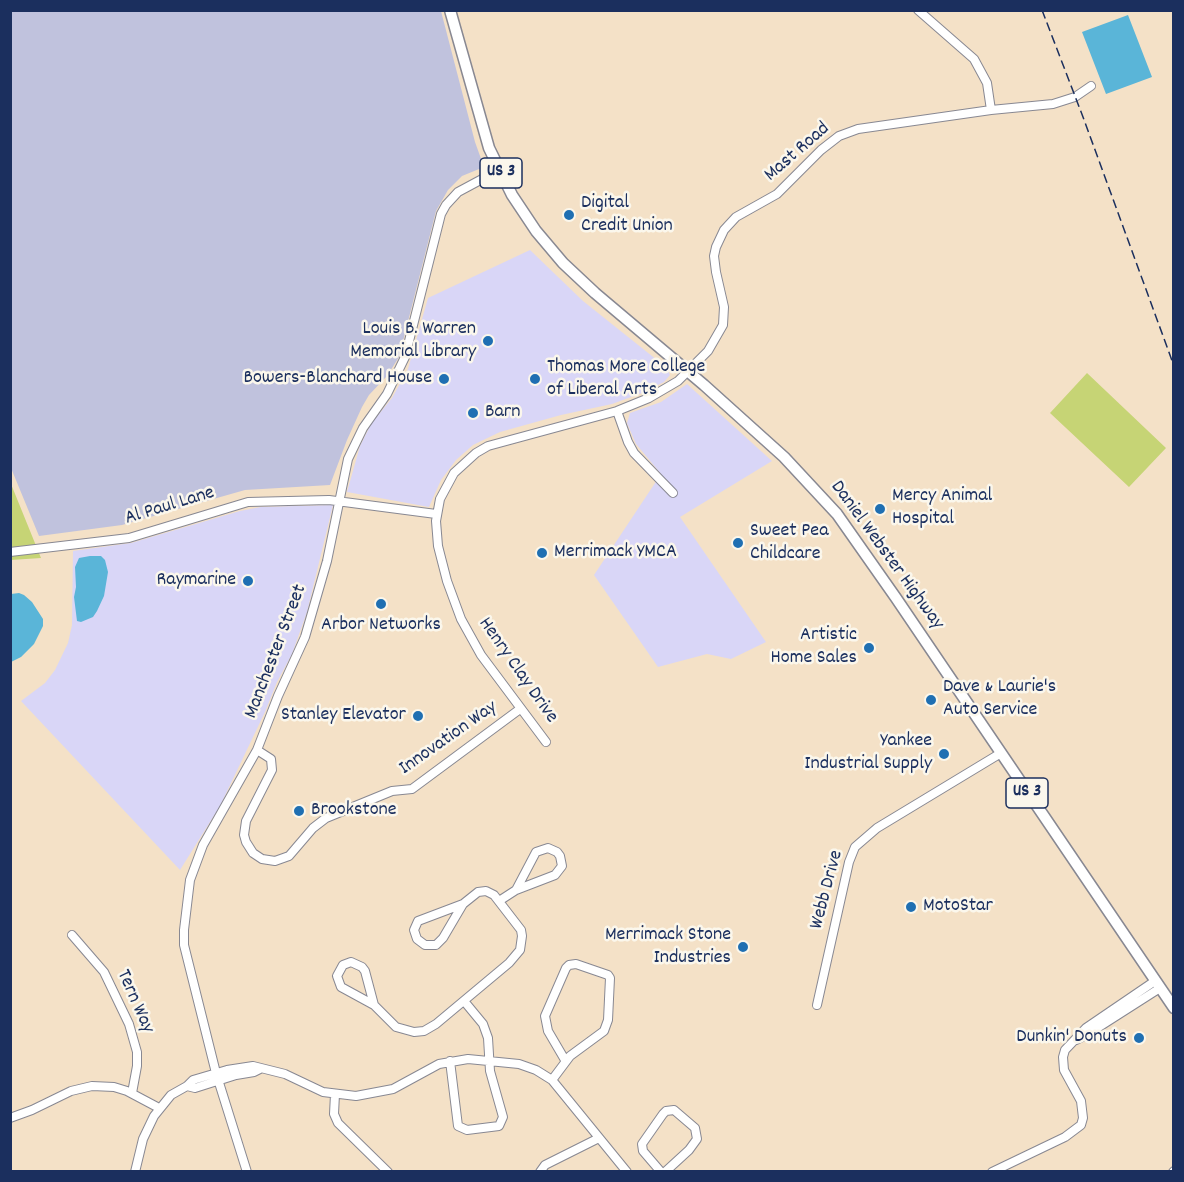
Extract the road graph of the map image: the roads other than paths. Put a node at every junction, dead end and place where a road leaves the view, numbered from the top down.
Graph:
1 (450, 10) edge
2 (918, 10) edge
3 (1092, 86) dead end
4 (991, 110) junction
5 (499, 170) junction
6 (687, 372) junction
7 (617, 411) junction
8 (673, 493) dead end
9 (339, 501) junction
10 (436, 514) junction
11 (10, 552) edge
12 (520, 709) junction
13 (546, 742) dead end
14 (257, 750) junction
15 (1001, 753) junction
16 (516, 890) junction
17 (499, 901) junction
18 (463, 904) junction
19 (72, 935) dead end
20 (1158, 984) junction
21 (464, 1001) junction
22 (374, 1005) junction
23 (817, 1005) dead end
24 (1173, 1008) edge
25 (490, 1060) junction
26 (565, 1060) junction
27 (450, 1061) junction
28 (217, 1077) junction
29 (552, 1080) junction
30 (132, 1092) junction
31 (335, 1094) junction
32 (159, 1108) junction
33 (10, 1118) edge
34 (598, 1138) junction
35 (135, 1172) edge
36 (248, 1172) edge
37 (388, 1172) edge
38 (540, 1172) edge
39 (627, 1172) edge
40 (663, 1172) edge
41 (992, 1172) edge

1 - 5 main road, Daniel Webster Highway / US 3
2 - 4 street
3 - 4 street, Mast Road
4 - 6 street, Mast Road
5 - 6 main road, Daniel Webster Highway / US 3
5 - 9 street, Manchester Street
6 - 7 street, Henry Clay Drive
6 - 15 main road, Daniel Webster Highway / US 3
7 - 8 street
7 - 10 street, Henry Clay Drive
9 - 10 street
9 - 11 street, Al Paul Lane
9 - 14 street, Manchester Street
10 - 12 street, Henry Clay Drive
12 - 13 street, Henry Clay Drive
12 - 14 street, Innovation Way
14 - 28 street, Manchester Street
15 - 20 main road, Daniel Webster Highway / US 3
15 - 23 street, Webb Drive
16 - 16 street
16 - 17 street
17 - 18 street
17 - 21 street
18 - 18 street
19 - 30 street, Tern Way
20 - 24 main road, Daniel Webster Highway / US 3
20 - 41 street
21 - 22 street
21 - 25 street
22 - 22 street
25 - 27 street
25 - 27 street
25 - 29 street
26 - 26 street
26 - 29 street
27 - 31 street
28 - 31 street
28 - 32 street
28 - 36 street, Manchester Street
29 - 34 street
30 - 32 street
30 - 33 street
31 - 37 street
32 - 35 street
34 - 38 street
34 - 39 street
40 - 40 street

